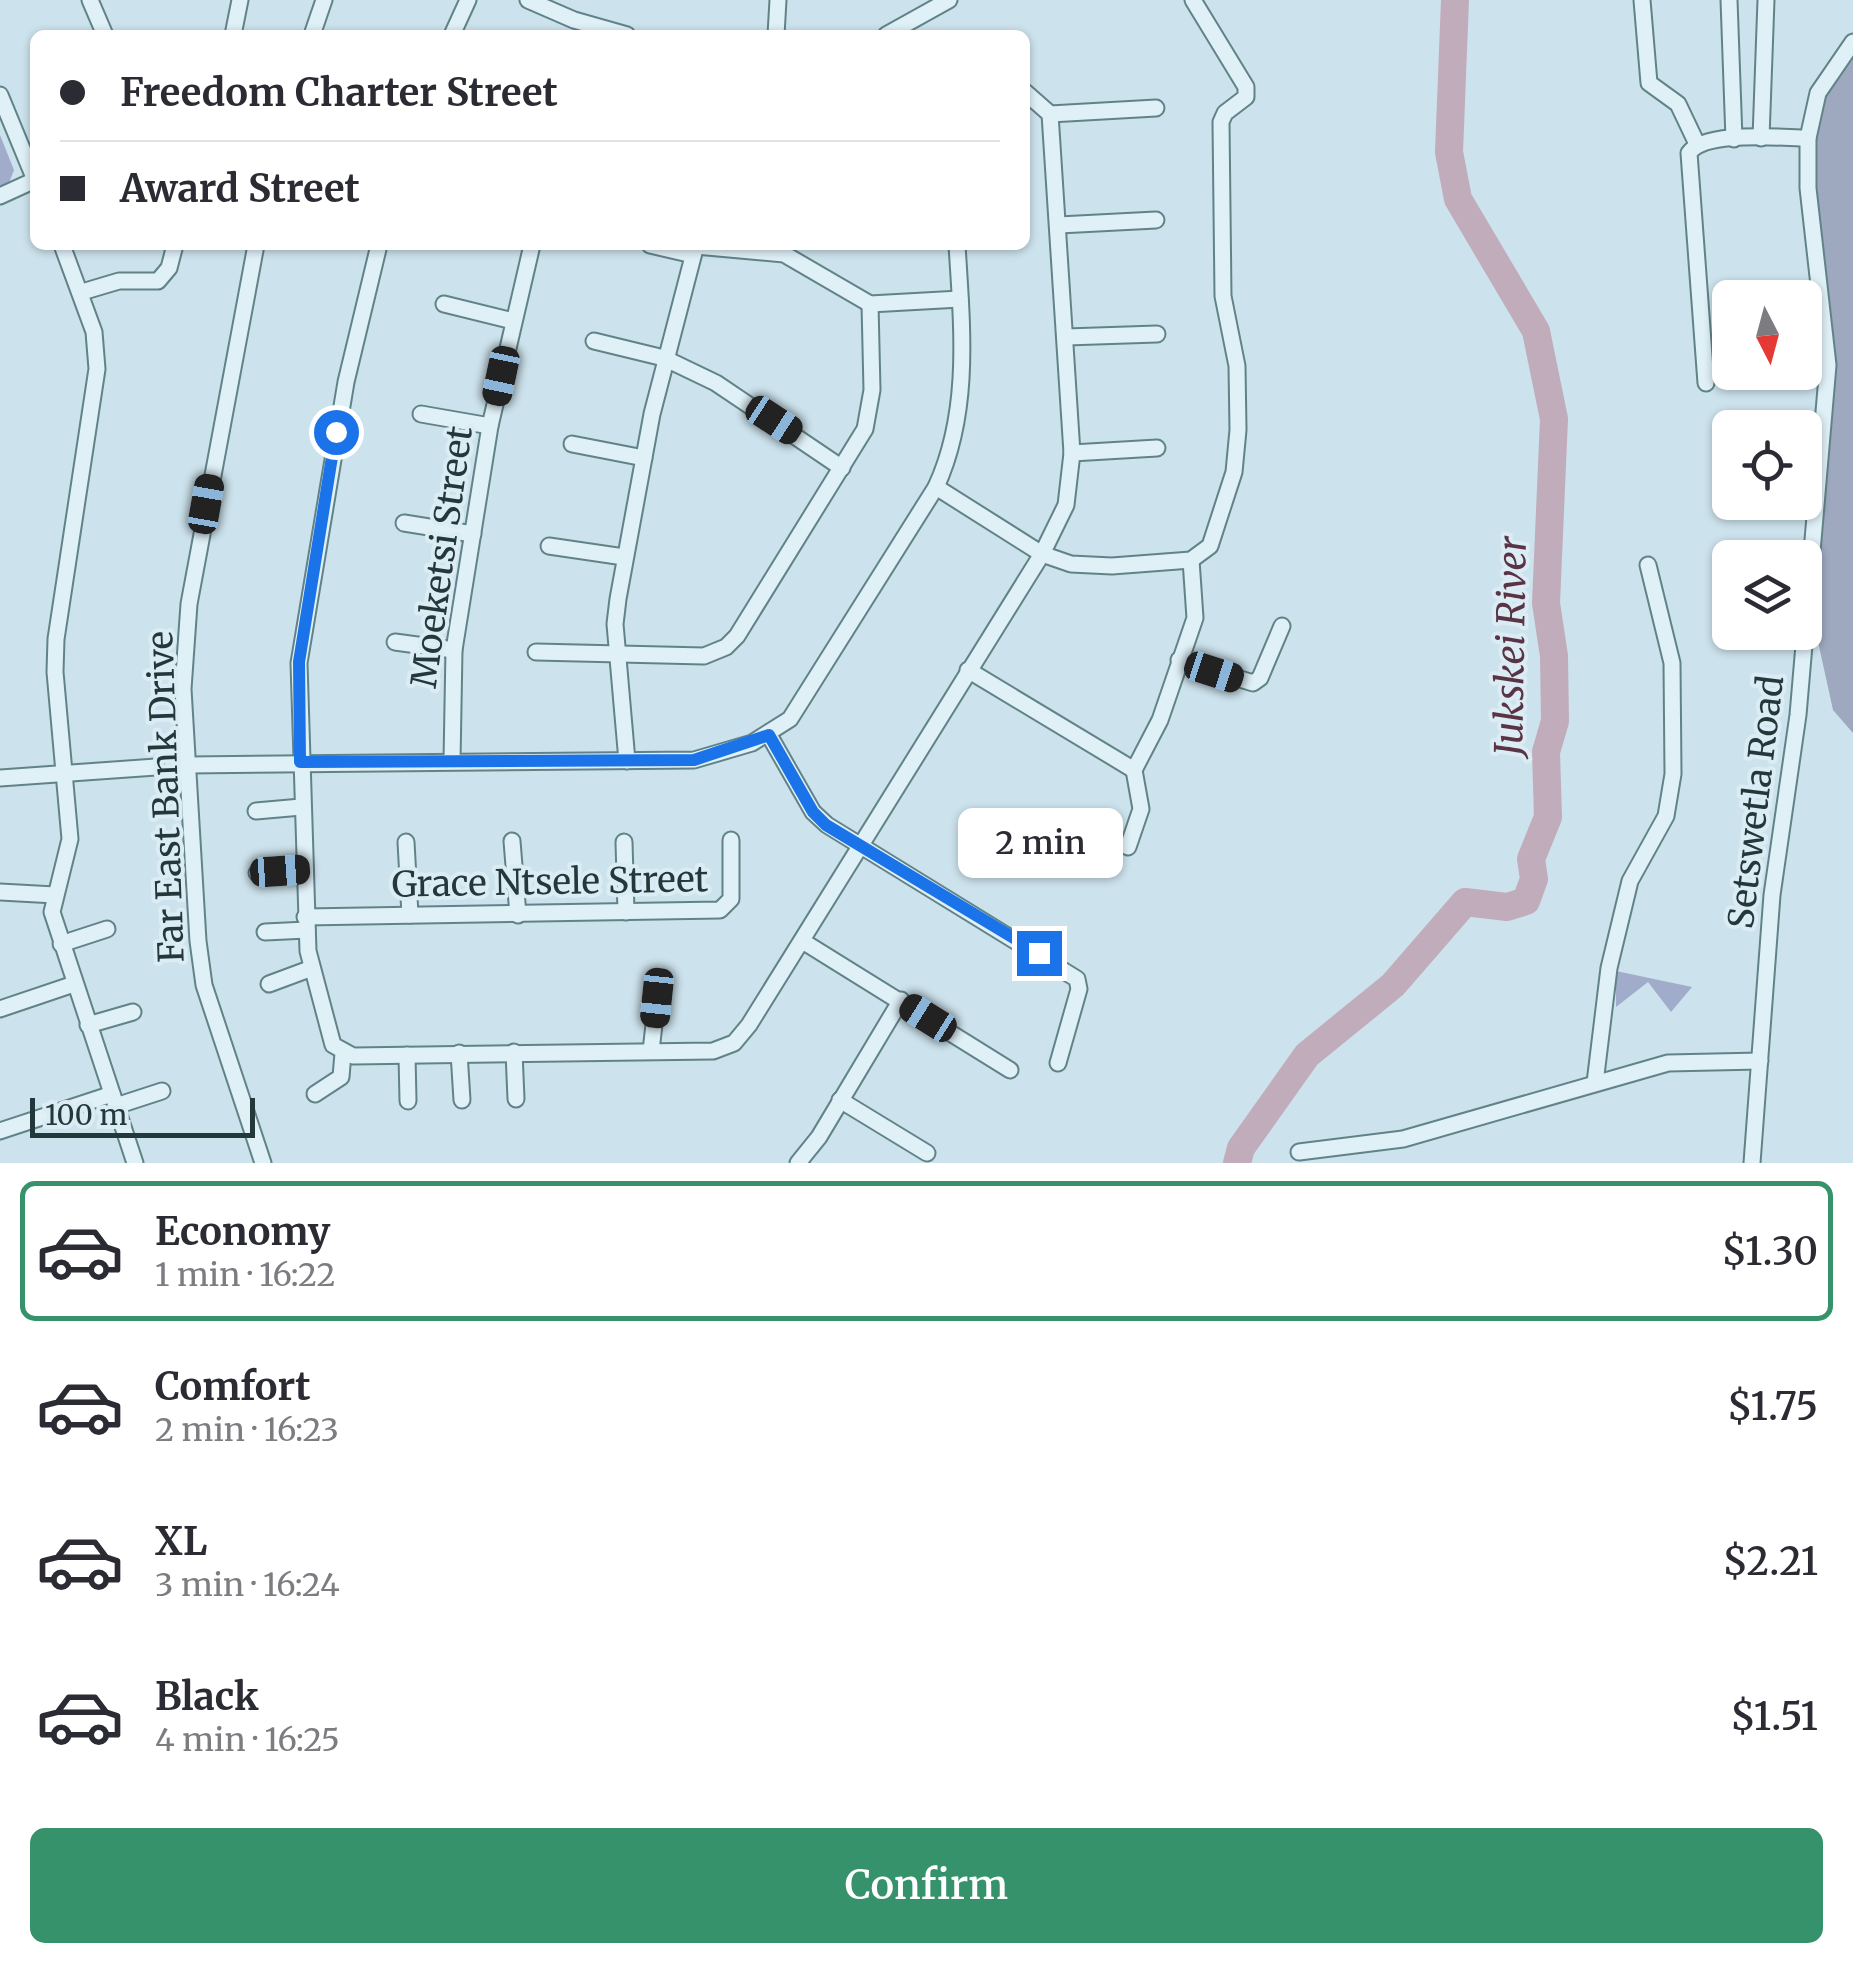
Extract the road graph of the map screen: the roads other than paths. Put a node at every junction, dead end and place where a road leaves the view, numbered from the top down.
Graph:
1 (90, 0) edge
2 (240, 0) edge
3 (324, 0) edge
4 (468, 0) edge
5 (528, 0) edge
6 (778, 0) edge
7 (950, 0) edge
8 (1193, 0) edge
9 (1642, 0) edge
10 (1730, 0) edge
11 (1766, 0) edge
12 (103, 30) edge
13 (233, 30) edge
14 (314, 30) edge
15 (454, 30) edge
16 (609, 30) edge
17 (776, 30) edge
18 (895, 30) edge
19 (1853, 42) edge
20 (0, 95) edge
21 (1030, 96) edge
22 (1156, 108) dead end
23 (1050, 114) junction
24 (1734, 138) junction
25 (1761, 138) junction
26 (1808, 138) junction
27 (1696, 144) junction
28 (30, 168) edge
29 (30, 182) edge
30 (0, 196) edge
31 (1156, 220) dead end
32 (1059, 226) junction
33 (64, 250) edge
34 (173, 250) edge
35 (255, 250) edge
36 (378, 250) edge
37 (531, 250) edge
38 (695, 250) edge
39 (713, 250) edge
40 (957, 250) edge
41 (82, 292) junction
42 (960, 299) junction
43 (444, 304) dead end
44 (870, 304) junction
45 (513, 321) junction
46 (1157, 334) dead end
47 (1066, 338) junction
48 (594, 342) dead end
49 (664, 358) junction
50 (1706, 383) dead end
51 (420, 414) dead end
52 (490, 426) junction
53 (572, 444) dead end
54 (1157, 448) dead end
55 (1072, 453) junction
56 (644, 458) junction
57 (842, 468) junction
58 (936, 487) junction
59 (404, 523) dead end
60 (473, 534) junction
61 (549, 546) dead end
62 (1042, 554) junction
63 (624, 557) junction
64 (1190, 560) junction
65 (1648, 565) dead end
66 (1282, 626) dead end
67 (394, 642) dead end
68 (454, 650) junction
69 (536, 652) dead end
70 (618, 658) junction
71 (1179, 660) junction
72 (968, 670) junction
73 (769, 735) junction
74 (452, 761) junction
75 (627, 761) junction
76 (300, 762) junction
77 (188, 765) junction
78 (156, 767) dead end
79 (1134, 770) junction
80 (63, 774) junction
81 (0, 778) edge
82 (300, 806) junction
83 (256, 811) dead end
84 (512, 840) dead end
85 (731, 840) dead end
86 (406, 842) dead end
87 (624, 842) dead end
88 (860, 845) junction
89 (1128, 846) dead end
90 (302, 869) junction
91 (257, 873) dead end
92 (0, 892) edge
93 (55, 895) junction
94 (626, 912) junction
95 (518, 915) junction
96 (410, 916) junction
97 (306, 924) junction
98 (108, 929) dead end
99 (265, 932) dead end
100 (804, 942) junction
101 (60, 944) junction
102 (312, 968) junction
103 (74, 984) junction
104 (269, 984) dead end
105 (657, 998) dead end
106 (901, 1000) junction
107 (0, 1009) edge
108 (133, 1012) dead end
109 (88, 1025) junction
110 (514, 1052) junction
111 (651, 1052) junction
112 (343, 1053) junction
113 (459, 1054) junction
114 (407, 1055) junction
115 (1760, 1061) junction
116 (1058, 1063) dead end
117 (1010, 1070) dead end
118 (1595, 1083) junction
119 (162, 1091) dead end
120 (315, 1094) dead end
121 (516, 1099) dead end
122 (114, 1100) junction
123 (462, 1100) dead end
124 (840, 1100) junction
125 (408, 1101) dead end
126 (0, 1132) edge
127 (1299, 1152) dead end
128 (927, 1153) dead end
129 (135, 1163) edge
130 (263, 1163) edge
131 (798, 1163) edge
132 (1752, 1163) edge

1 - 12 street
2 - 13 street
3 - 14 street
4 - 15 street
5 - 16 street
6 - 17 street
7 - 18 street
8 - 64 street
9 - 27 street
10 - 24 street
11 - 25 street
19 - 26 street, Setswetla Road
20 - 28 street
21 - 23 street
22 - 23 street
23 - 32 street
24 - 25 street
24 - 27 street
25 - 26 street
26 - 115 street, Setswetla Road
27 - 50 street
29 - 30 street
31 - 32 street
32 - 47 street
33 - 41 street
34 - 41 street
35 - 77 street, Far East Bank Drive
36 - 76 street
37 - 45 street, Moeketsi Street
38 - 49 street
39 - 44 street
40 - 42 street
41 - 80 street
42 - 44 street
42 - 58 street
43 - 45 street
44 - 57 street
45 - 52 street, Moeketsi Street
46 - 47 street
47 - 55 street
48 - 49 street
49 - 56 street
49 - 57 street
51 - 52 street
52 - 60 street, Moeketsi Street
53 - 56 street
54 - 55 street
55 - 62 street
56 - 63 street
57 - 70 street
58 - 62 street
58 - 73 street
59 - 60 street
60 - 68 street, Moeketsi Street
61 - 63 street
62 - 64 street
62 - 72 street
63 - 70 street
64 - 71 street
65 - 118 street
66 - 71 street
67 - 68 street
68 - 74 street, Moeketsi Street
69 - 70 street
70 - 75 street
71 - 79 street
72 - 79 street
72 - 88 street
73 - 75 street
73 - 88 street
74 - 75 street
74 - 76 street
76 - 77 street
76 - 82 street
77 - 130 street, Far East Bank Drive
78 - 80 street
79 - 89 street
80 - 81 street
80 - 93 street
82 - 83 street
82 - 90 street
84 - 95 street
85 - 94 street, Grace Ntsele Street
86 - 96 street
87 - 94 street
88 - 100 street
88 - 116 street
90 - 91 street
90 - 97 street
92 - 93 street
93 - 101 street
94 - 95 street, Grace Ntsele Street
95 - 96 street, Grace Ntsele Street
96 - 97 street, Grace Ntsele Street
97 - 99 street, Grace Ntsele Street
97 - 102 street
98 - 101 street
100 - 106 street
100 - 111 street
101 - 103 street
102 - 104 street
102 - 112 street
103 - 107 street
103 - 109 street
105 - 111 street
106 - 117 street
106 - 124 street
108 - 109 street
109 - 122 street
110 - 111 street
110 - 113 street
110 - 121 street
112 - 114 street
112 - 120 street
113 - 114 street
113 - 123 street
114 - 125 street
115 - 118 street
115 - 132 street, Setswetla Road
118 - 127 street
119 - 122 street
122 - 126 street
122 - 129 street
124 - 128 street
124 - 131 street

